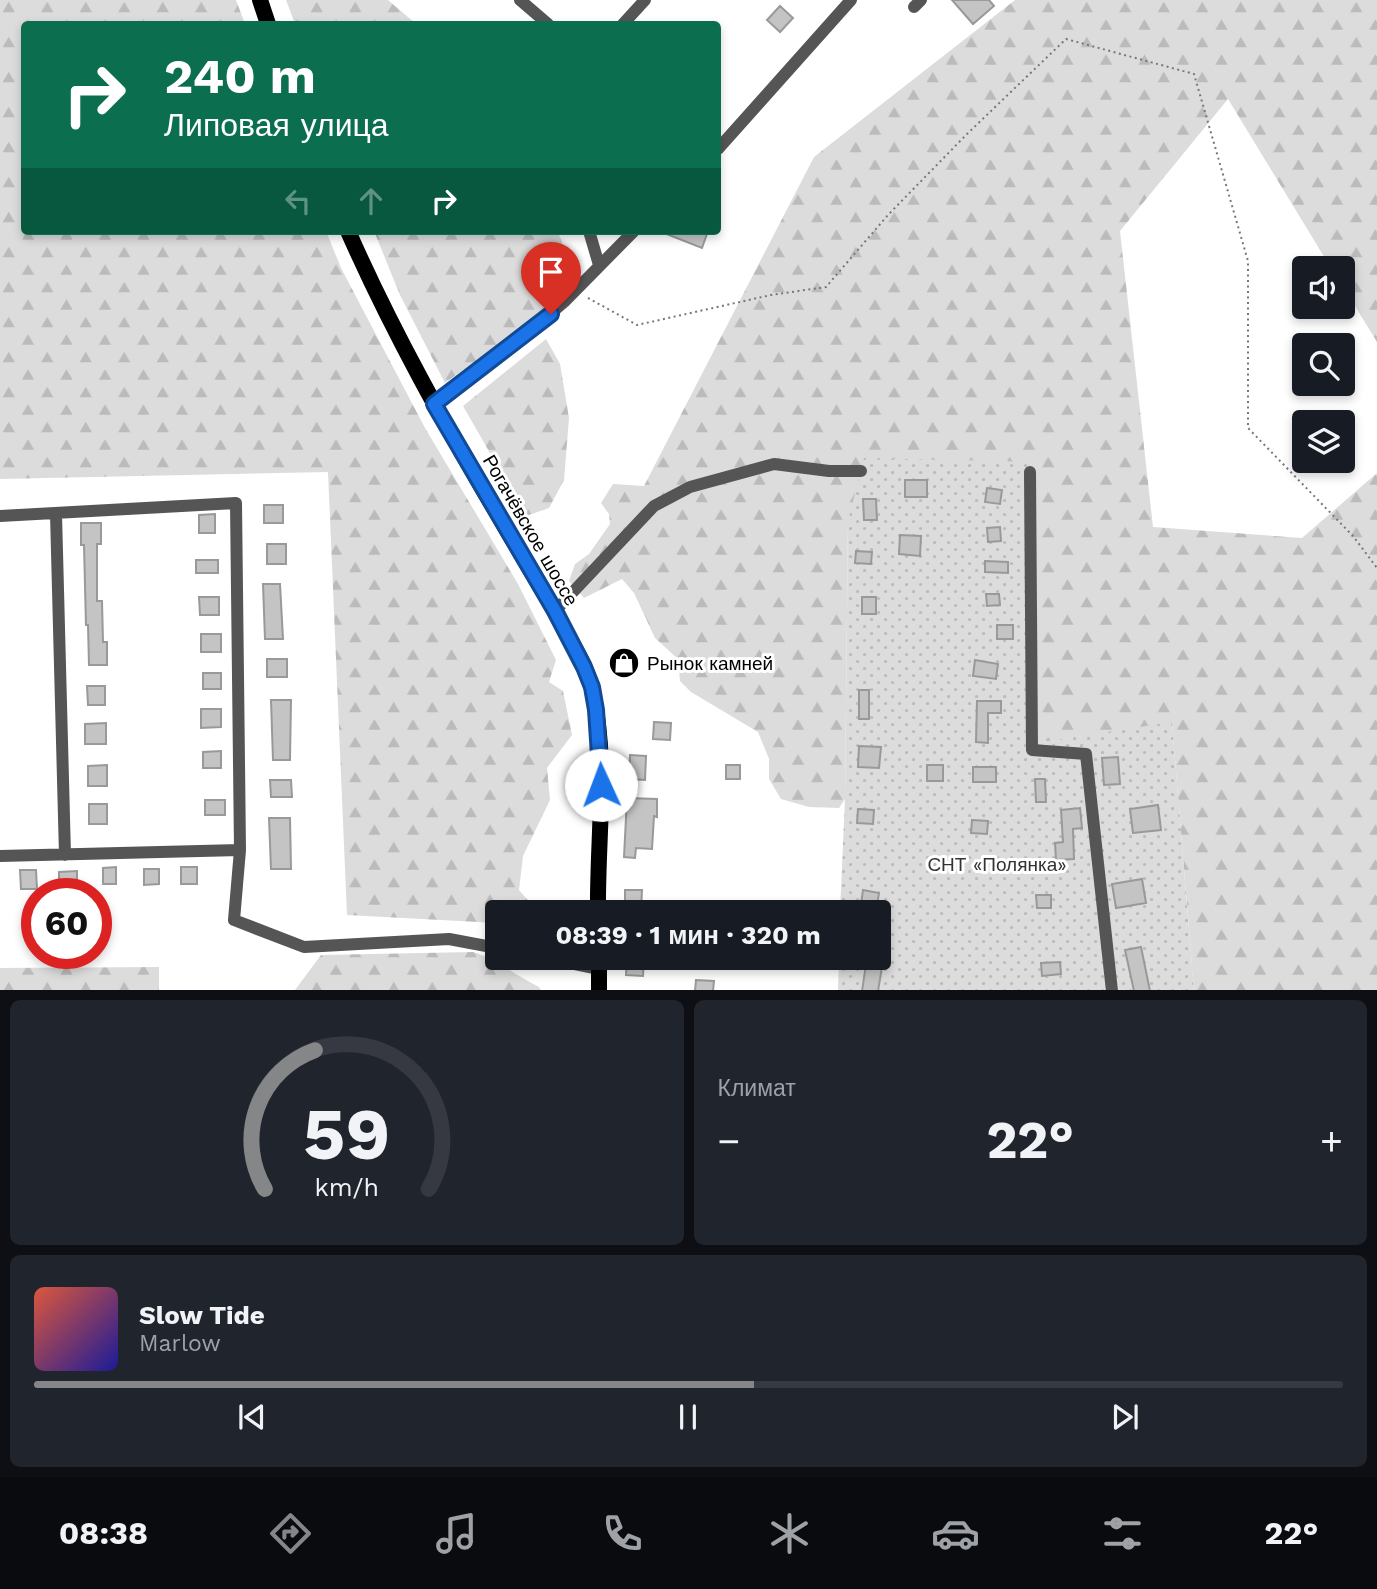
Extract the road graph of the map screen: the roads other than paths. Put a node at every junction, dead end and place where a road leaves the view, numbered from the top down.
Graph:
1 (260, 0) edge
2 (520, 0) edge
3 (645, 0) edge
4 (851, 0) edge
5 (267, 21) edge
6 (544, 21) edge
7 (627, 21) edge
8 (721, 146) edge
9 (350, 235) edge
10 (590, 235) edge
11 (630, 235) edge
12 (599, 265) junction
13 (434, 404) junction
14 (861, 471) dead end
15 (1030, 471) dead end
16 (56, 514) junction
17 (0, 516) edge
18 (555, 611) junction
19 (240, 850) junction
20 (65, 855) junction
21 (0, 856) edge
22 (598, 900) edge
23 (485, 946) edge
24 (599, 970) edge
25 (599, 990) edge
26 (1112, 990) edge

1 - 5 main road
2 - 6 street
3 - 7 street
4 - 8 street
9 - 13 main road, Рогачёвское шоссе
10 - 12 street
11 - 12 street
12 - 13 street
13 - 18 main road, Рогачёвское шоссе
14 - 18 street
15 - 26 street
16 - 17 street
16 - 19 street
16 - 20 street
18 - 22 main road, Рогачёвское шоссе
19 - 20 street
19 - 23 street
20 - 21 street
24 - 25 main road

